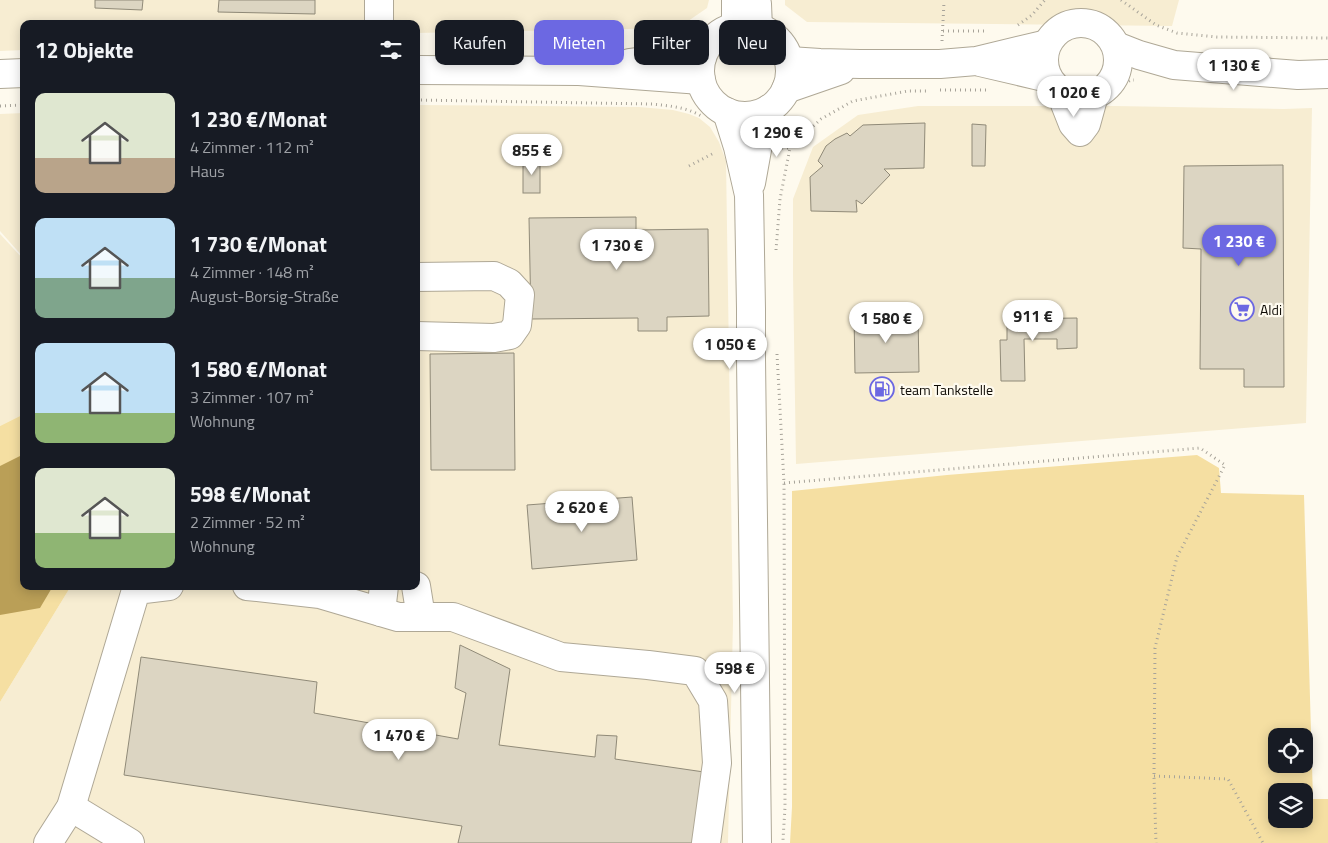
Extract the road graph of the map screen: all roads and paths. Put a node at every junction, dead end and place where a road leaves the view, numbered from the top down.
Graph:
1 (380, 0) edge
2 (736, 0) edge
3 (756, 0) edge
4 (1045, 0) edge
5 (1121, 0) edge
6 (944, 2) dead end
7 (379, 20) edge
8 (744, 20) edge
9 (750, 20) edge
10 (1011, 27) dead end
11 (719, 34) edge
12 (1328, 38) edge
13 (1047, 44) junction
14 (1116, 46) junction
15 (786, 53) edge
16 (789, 60) junction
17 (976, 61) junction
18 (860, 64) junction
19 (940, 64) junction
20 (1174, 65) junction
21 (702, 69) junction
22 (420, 70) edge
23 (20, 73) edge
24 (0, 74) edge
25 (1328, 74) edge
26 (1141, 79) dead end
27 (1054, 84) junction
28 (1108, 88) junction
29 (927, 90) dead end
30 (936, 90) dead end
31 (991, 90) dead end
32 (777, 99) junction
33 (420, 100) edge
34 (20, 105) edge
35 (0, 106) edge
36 (715, 115) junction
37 (748, 147) junction
38 (790, 148) junction
39 (689, 166) dead end
40 (776, 255) dead end
41 (420, 276) edge
42 (420, 336) edge
43 (777, 346) dead end
44 (784, 483) junction
45 (136, 590) edge
46 (284, 590) edge
47 (417, 590) edge
48 (382, 599) edge
49 (421, 617) junction
50 (1154, 776) junction
51 (71, 806) junction
52 (48, 843) edge
53 (130, 843) edge
54 (706, 843) edge
55 (757, 843) edge
56 (783, 843) edge
57 (1156, 843) edge
58 (1263, 843) edge

1 - 7 main road
2 - 8 main road
3 - 9 main road
4 - 10 path
5 - 12 path
6 - 19 path
11 - 21 main road
13 - 14 main road
13 - 17 main road
13 - 27 main road
14 - 20 main road
14 - 28 main road
15 - 16 main road
16 - 18 main road
16 - 32 main road
17 - 19 main road
17 - 27 main road
18 - 19 main road
18 - 32 main road
20 - 25 main road
20 - 28 main road
21 - 22 main road
21 - 36 main road
23 - 24 main road
26 - 28 path
27 - 28 main road
29 - 38 path
30 - 31 path
32 - 36 main road
32 - 37 main road
33 - 36 path
34 - 35 path
36 - 37 main road
37 - 38 path
37 - 39 path
37 - 55 main road
38 - 40 path
41 - 42 main road
43 - 44 path
44 - 50 path
44 - 56 path
45 - 51 main road
46 - 48 main road
47 - 49 main road
48 - 49 main road
49 - 54 main road
50 - 57 path
50 - 58 path
51 - 52 main road
51 - 53 main road

